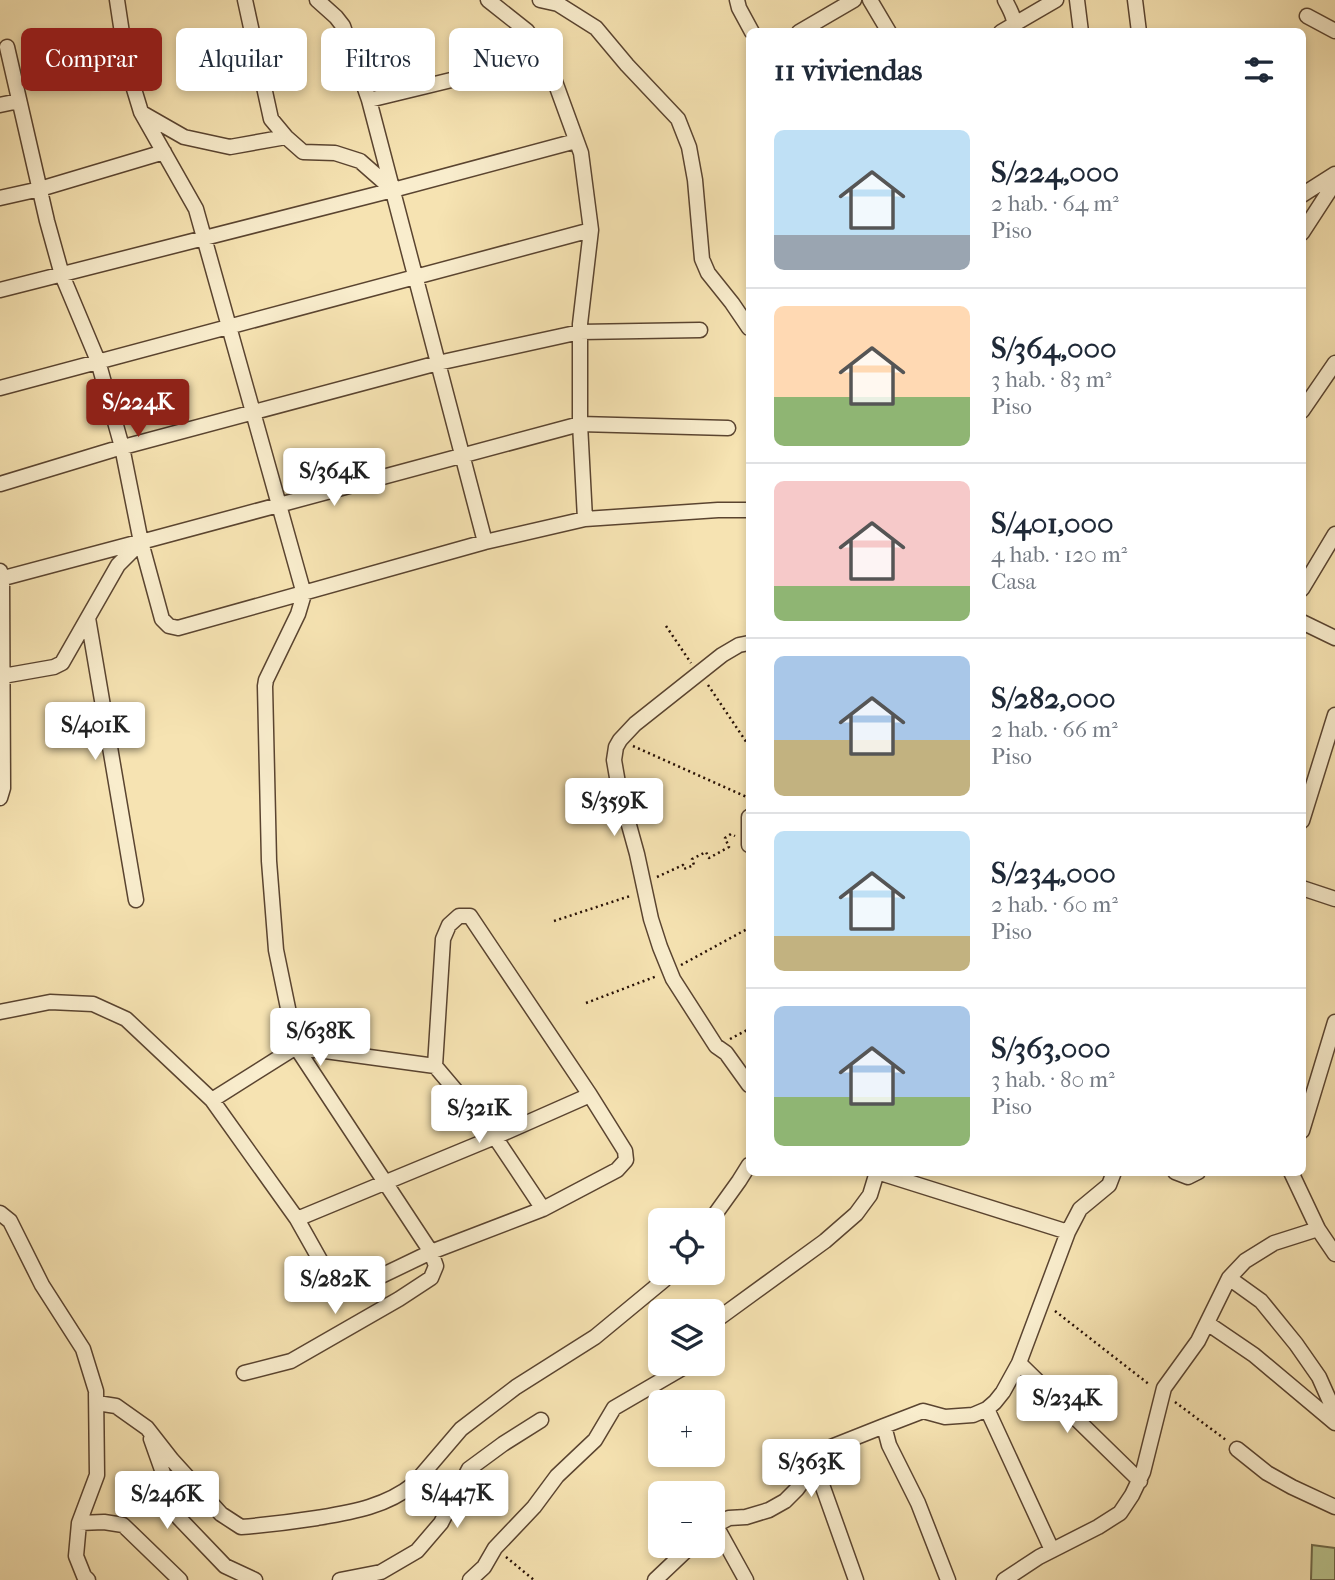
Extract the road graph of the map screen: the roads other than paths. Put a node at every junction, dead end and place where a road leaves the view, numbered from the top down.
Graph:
1 (117, 0) edge
2 (245, 0) edge
3 (317, 0) edge
4 (488, 0) edge
5 (540, 0) edge
6 (737, 0) edge
7 (854, 0) edge
8 (870, 0) edge
9 (1005, 0) edge
10 (1056, 0) edge
11 (1077, 0) edge
12 (1135, 0) edge
13 (1307, 16) dead end
14 (523, 28) edge
15 (750, 28) edge
16 (806, 28) edge
17 (887, 28) edge
18 (1014, 28) edge
19 (1080, 28) edge
20 (1138, 28) edge
21 (1335, 31) edge
22 (7, 47) dead end
23 (449, 81) edge
24 (558, 91) edge
25 (369, 100) junction
26 (19, 101) junction
27 (0, 105) edge
28 (141, 112) junction
29 (286, 137) junction
30 (576, 141) junction
31 (164, 152) junction
32 (1335, 174) edge
33 (1335, 182) edge
34 (40, 189) junction
35 (393, 190) junction
36 (1306, 192) edge
37 (0, 198) edge
38 (1306, 227) edge
39 (591, 230) junction
40 (204, 237) junction
41 (62, 275) junction
42 (416, 277) junction
43 (0, 290) edge
44 (746, 324) edge
45 (229, 326) junction
46 (700, 330) dead end
47 (580, 332) junction
48 (98, 361) junction
49 (438, 363) junction
50 (1335, 363) edge
51 (0, 388) edge
52 (1306, 405) edge
53 (253, 412) junction
54 (580, 424) junction
55 (728, 428) dead end
56 (122, 447) junction
57 (462, 456) junction
58 (0, 484) edge
59 (279, 505) junction
60 (746, 510) edge
61 (585, 519) junction
62 (1335, 534) edge
63 (141, 542) junction
64 (485, 542) junction
65 (1, 576) edge
66 (1306, 582) edge
67 (304, 594) junction
68 (88, 618) junction
69 (1306, 624) edge
70 (1335, 638) edge
71 (746, 644) edge
72 (2, 676) junction
73 (1335, 715) edge
74 (0, 798) edge
75 (1306, 808) edge
76 (1306, 889) edge
77 (1335, 898) edge
78 (136, 900) dead end
79 (0, 1012) edge
80 (1335, 1022) edge
81 (296, 1047) junction
82 (435, 1066) junction
83 (746, 1081) edge
84 (590, 1095) junction
85 (212, 1100) junction
86 (1306, 1118) edge
87 (495, 1137) junction
88 (746, 1170) edge
89 (876, 1176) edge
90 (890, 1176) edge
91 (1112, 1176) edge
92 (1293, 1176) edge
93 (385, 1183) junction
94 (720, 1208) edge
95 (543, 1209) junction
96 (0, 1213) edge
97 (297, 1219) junction
98 (1318, 1229) junction
99 (1068, 1232) junction
100 (430, 1252) junction
101 (1335, 1254) edge
102 (1229, 1278) junction
103 (658, 1285) edge
104 (725, 1314) edge
105 (1206, 1323) junction
106 (1019, 1363) junction
107 (244, 1373) dead end
108 (669, 1376) edge
109 (97, 1403) junction
110 (987, 1409) junction
111 (1335, 1413) edge
112 (541, 1420) dead end
113 (1335, 1423) edge
114 (884, 1426) junction
115 (147, 1428) junction
116 (1237, 1449) road end
117 (815, 1465) junction
118 (1140, 1481) junction
119 (1335, 1507) edge
120 (725, 1520) edge
121 (79, 1523) junction
122 (725, 1544) edge
123 (1052, 1550) junction
124 (678, 1558) edge
125 (89, 1580) edge
126 (180, 1580) edge
127 (255, 1580) edge
128 (340, 1580) edge
129 (470, 1580) edge
130 (655, 1580) edge
131 (746, 1580) edge
132 (856, 1580) edge
133 (948, 1580) edge
134 (1004, 1580) edge

1 - 28 street
2 - 29 street
3 - 25 street
4 - 14 street
5 - 44 street
6 - 15 street
7 - 16 street
8 - 17 street
9 - 18 street
10 - 18 street
11 - 19 street
12 - 20 street
13 - 21 street
22 - 26 street
23 - 25 street
24 - 30 street
25 - 35 street
26 - 27 street
26 - 34 street
28 - 29 street
28 - 31 street
29 - 35 street
30 - 35 street
30 - 39 street
31 - 34 street
31 - 40 street
32 - 36 street
33 - 38 street
34 - 37 street
34 - 41 street
35 - 40 street
35 - 42 street
39 - 42 street
39 - 47 street
40 - 41 street
40 - 45 street
41 - 43 street
41 - 48 street
42 - 45 street
42 - 49 street
45 - 48 street
45 - 53 street
46 - 47 street
47 - 49 street
47 - 54 street
48 - 51 street
48 - 56 street
49 - 53 street
49 - 57 street
50 - 52 street
53 - 56 street
53 - 59 street
54 - 55 street
54 - 57 street
54 - 61 street
56 - 58 street
56 - 63 street
57 - 59 street
57 - 64 street
59 - 63 street
59 - 67 street
60 - 61 street
61 - 64 street
62 - 66 street
63 - 65 street
63 - 67 street
63 - 68 street
64 - 67 street
65 - 72 street
67 - 81 street
68 - 72 street
68 - 78 street
69 - 70 street
71 - 83 street
72 - 74 street
73 - 75 street
76 - 77 street
79 - 85 street
80 - 86 street
81 - 82 street
81 - 85 street
81 - 93 street
82 - 84 street
82 - 87 street
84 - 87 street
84 - 95 street
85 - 97 street
87 - 93 street
87 - 95 street
88 - 94 street
89 - 104 street
90 - 99 street
91 - 99 street
92 - 98 street
93 - 97 street
93 - 100 street
95 - 100 street
96 - 109 street
97 - 100 street
98 - 101 street
98 - 102 street
99 - 106 street
100 - 107 street
102 - 105 street
102 - 111 street
103 - 115 street
105 - 113 street
105 - 118 street
106 - 110 street
106 - 118 street
108 - 129 street
109 - 115 street
109 - 121 street
110 - 114 street
110 - 123 street
112 - 128 street
114 - 117 street
114 - 133 street
115 - 127 street
116 - 119 street
117 - 120 street
117 - 132 street
118 - 123 street
121 - 125 street
121 - 126 street
122 - 131 street
123 - 134 street
124 - 130 street

